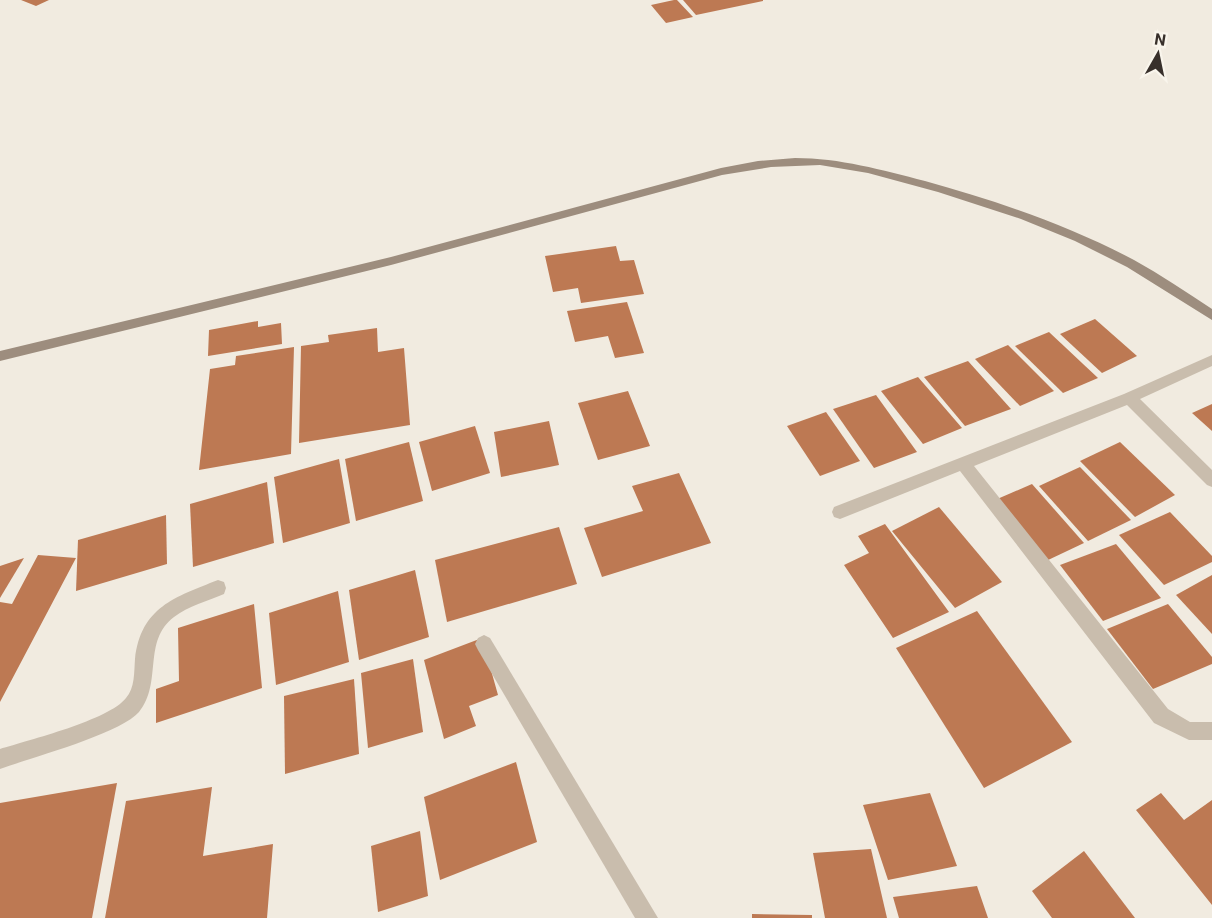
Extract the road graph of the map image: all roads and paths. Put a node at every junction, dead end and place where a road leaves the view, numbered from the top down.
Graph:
1 (1212, 315) edge
2 (0, 356) edge
3 (1212, 360) edge
4 (1129, 398) junction
5 (963, 464) junction
6 (1212, 480) edge
7 (840, 512) dead end
8 (218, 588) dead end
9 (483, 644) dead end
10 (1212, 730) edge
11 (0, 759) edge
12 (647, 918) edge

1 - 2 street
3 - 4 street
4 - 5 street
4 - 6 street
5 - 7 street
5 - 10 street
8 - 11 street
9 - 12 street

